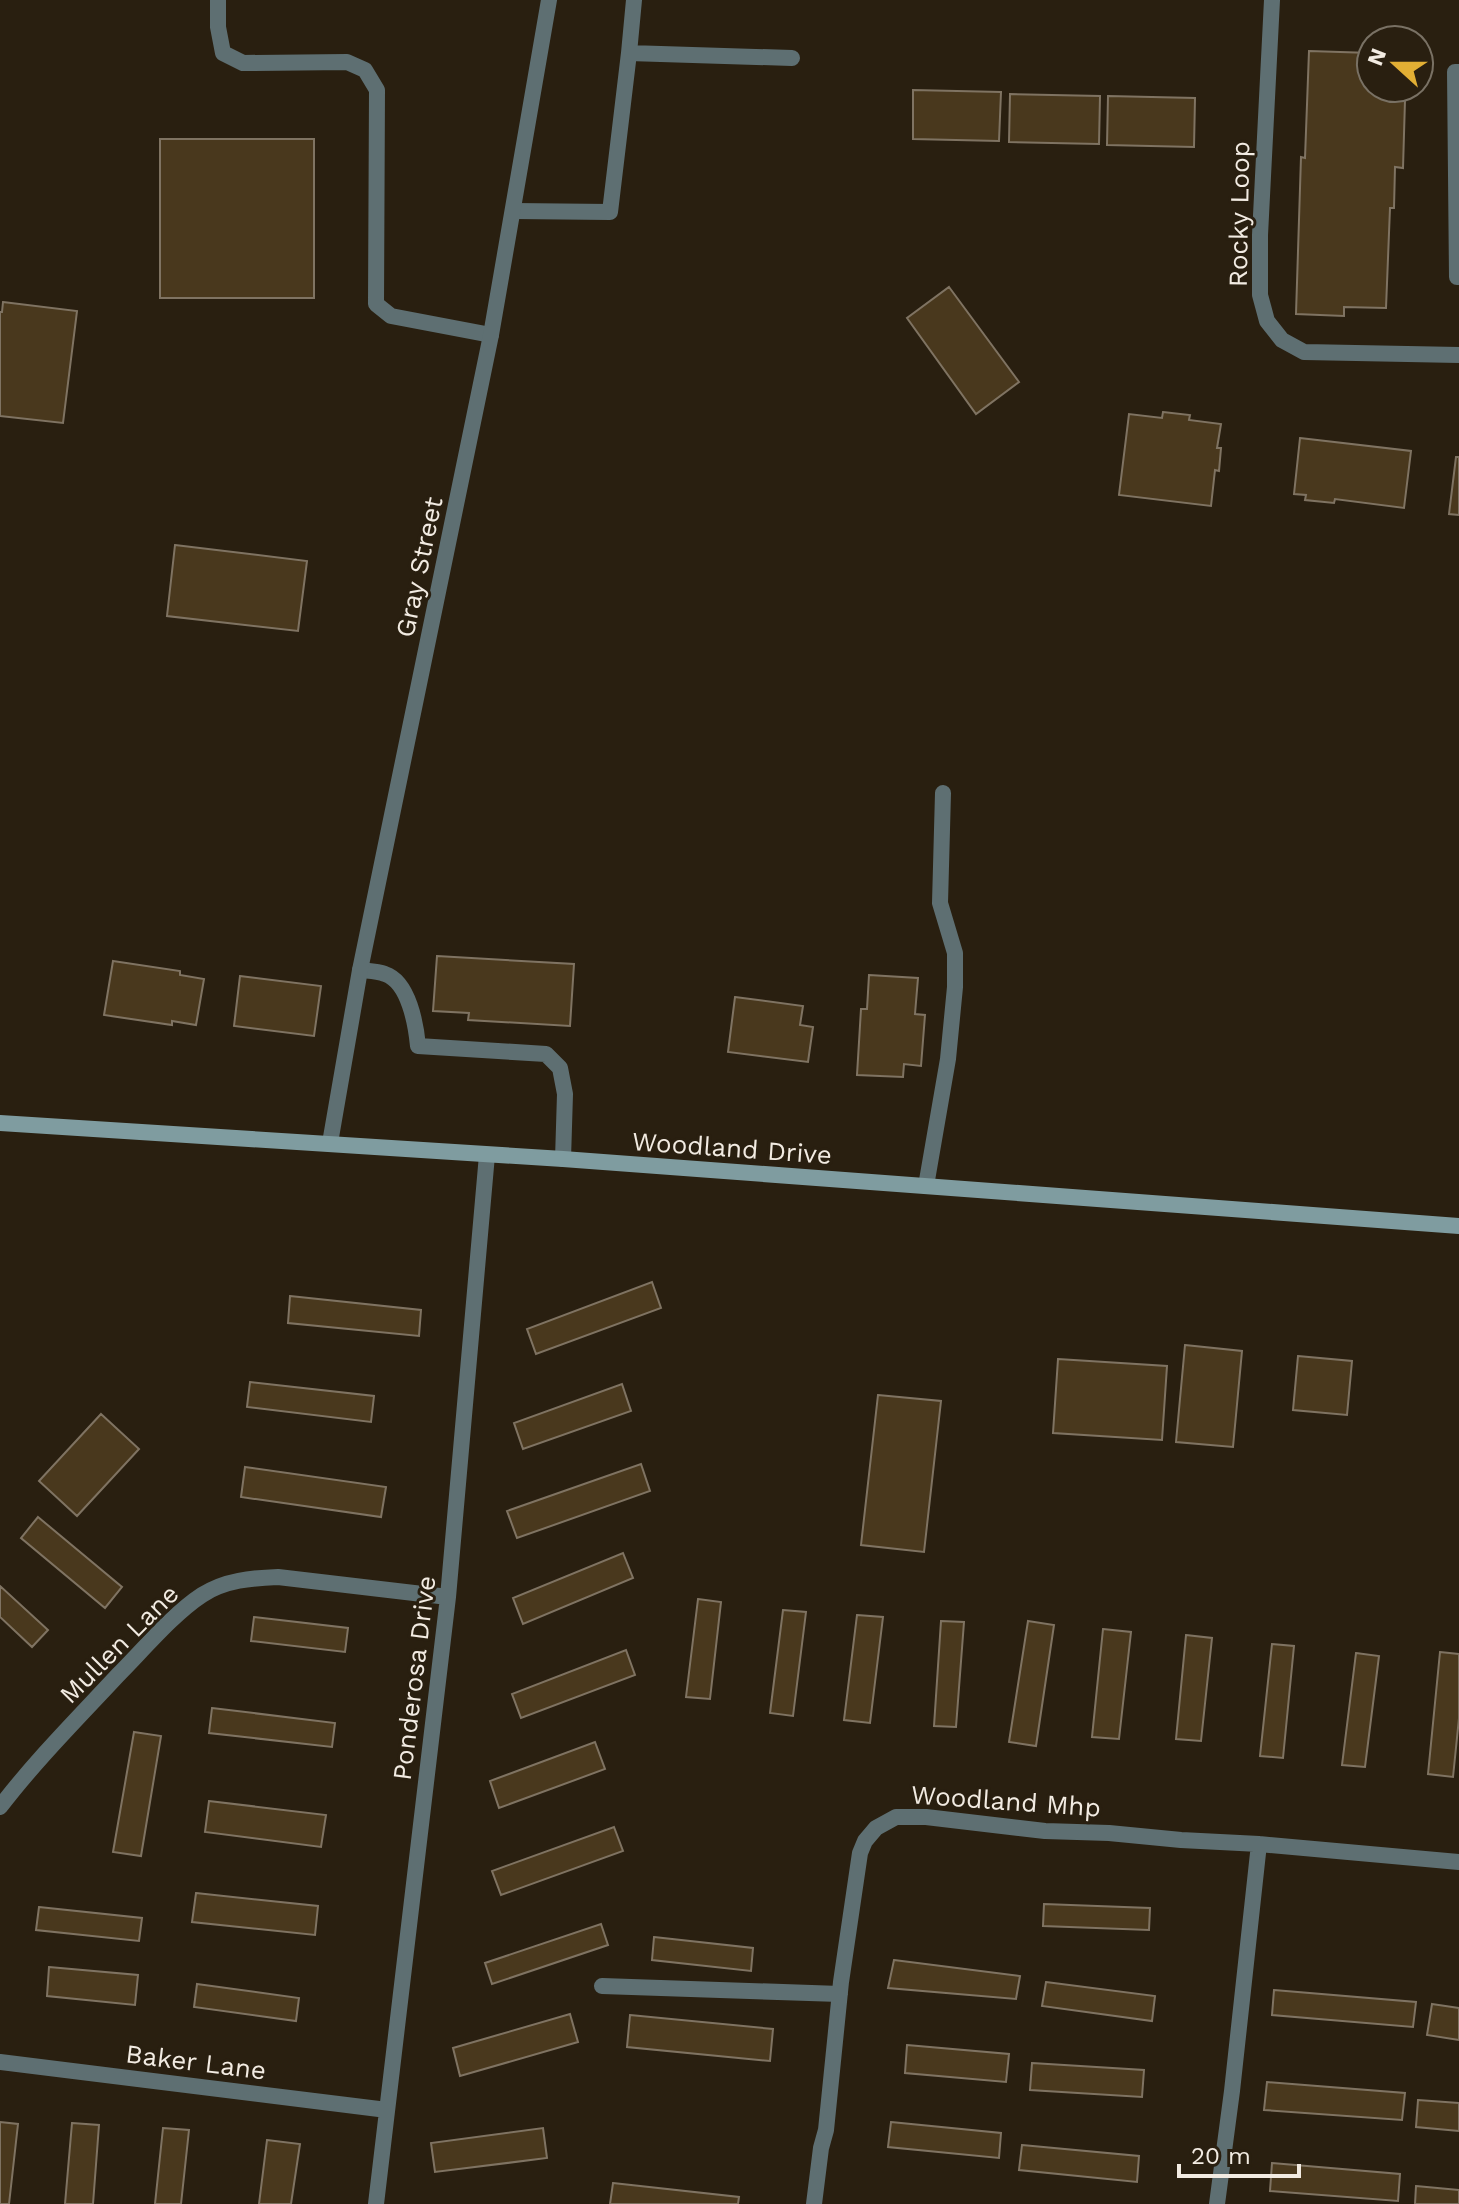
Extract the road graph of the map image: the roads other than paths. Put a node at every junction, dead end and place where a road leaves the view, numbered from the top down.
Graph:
1 (218, 0) edge
2 (549, 0) edge
3 (634, 0) edge
4 (1272, 0) edge
5 (629, 53) junction
6 (792, 58) dead end
7 (1459, 72) edge
8 (514, 211) junction
9 (1459, 277) edge
10 (491, 335) junction
11 (1459, 355) edge
12 (943, 793) dead end
13 (360, 970) junction
14 (0, 1123) edge
15 (330, 1143) junction
16 (487, 1155) junction
17 (563, 1159) junction
18 (926, 1186) junction
19 (1459, 1226) edge
20 (448, 1597) junction
21 (0, 1807) edge
22 (1259, 1844) junction
23 (1459, 1862) edge
24 (602, 1986) dead end
25 (840, 1994) junction
26 (0, 2062) edge
27 (387, 2110) junction
28 (376, 2204) edge
29 (814, 2204) edge
30 (1217, 2204) edge

1 - 10 street
2 - 8 street, Gray Street
3 - 5 street
4 - 11 street, Rocky Loop
5 - 6 street
5 - 8 street
7 - 9 street
8 - 10 street, Gray Street
10 - 13 street, Gray Street
12 - 18 street
13 - 15 street, Gray Street
13 - 17 street
14 - 15 street, Woodland Drive
15 - 16 street, Woodland Drive
16 - 17 street, Woodland Drive
16 - 20 street, Ponderosa Drive
17 - 18 street, Woodland Drive
18 - 19 street, Woodland Drive
20 - 21 street, Mullen Lane
20 - 27 street, Ponderosa Drive
22 - 23 street, Woodland Mhp
22 - 25 street, Woodland Mhp
22 - 30 street
24 - 25 street
25 - 29 street, Woodland Mhp
26 - 27 street, Baker Lane
27 - 28 street, Ponderosa Drive

